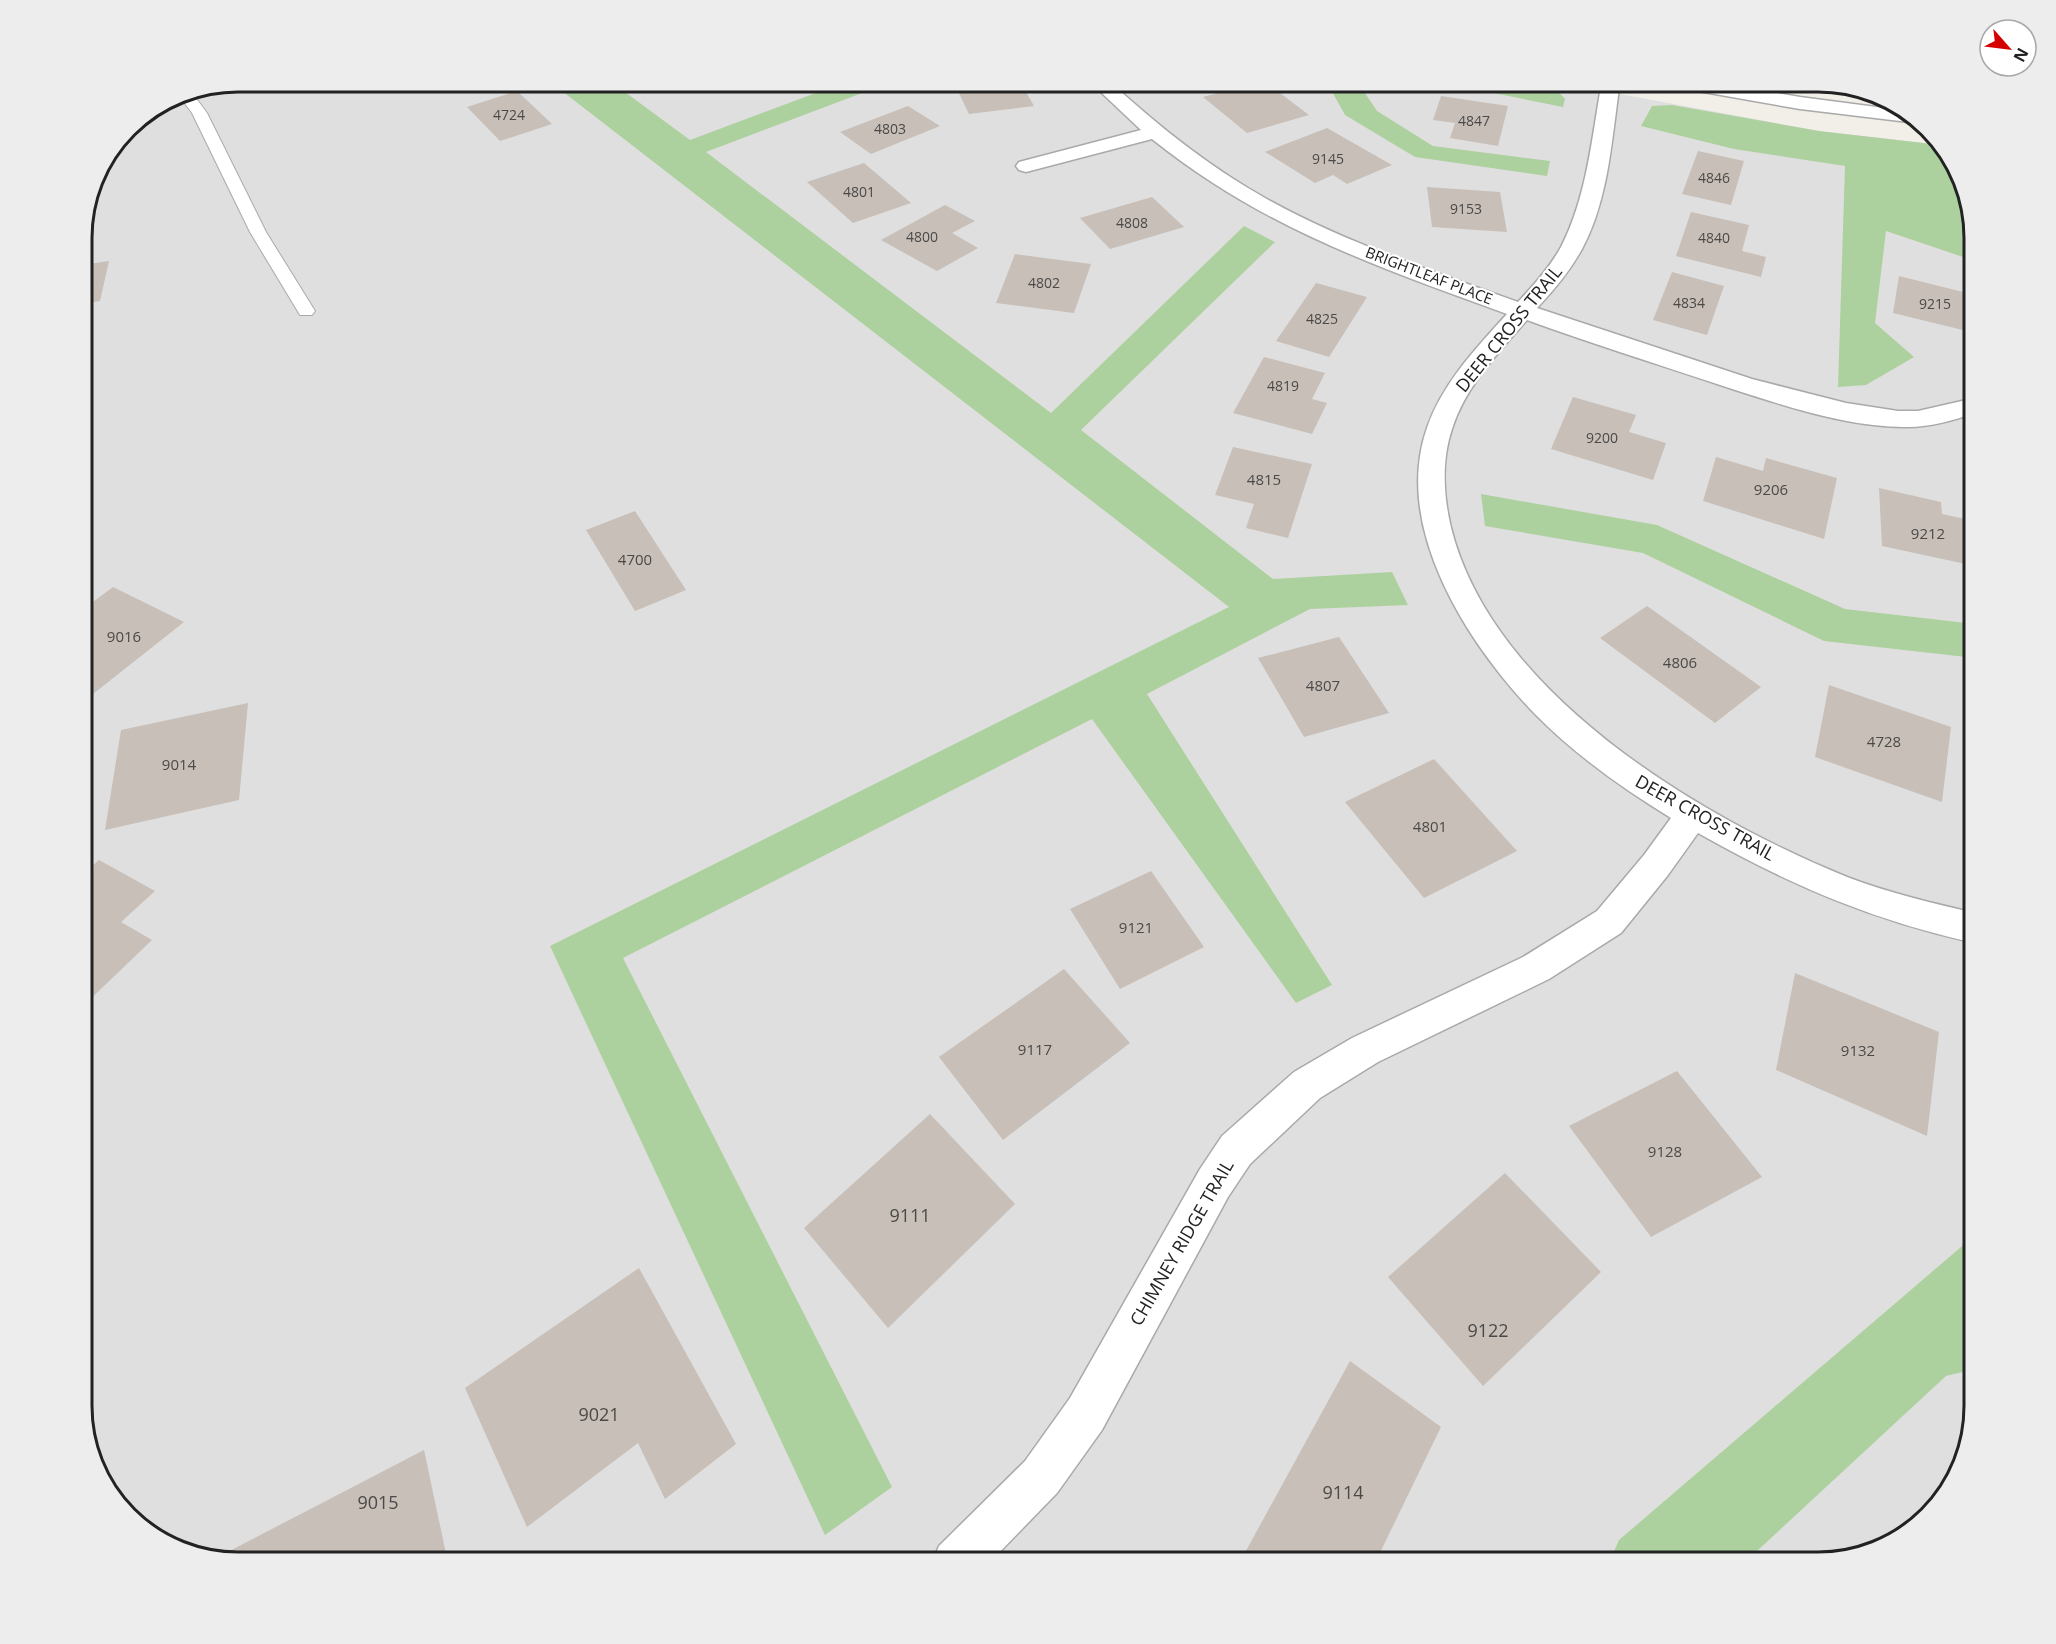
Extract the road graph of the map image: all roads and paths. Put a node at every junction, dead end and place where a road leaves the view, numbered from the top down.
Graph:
1 (1110, 92) edge
2 (1609, 92) edge
3 (1735, 92) edge
4 (189, 100) edge
5 (1901, 116) edge
6 (1155, 132) junction
7 (1026, 166) dead end
8 (306, 311) dead end
9 (1523, 312) junction
10 (1964, 408) edge
11 (1692, 815) junction
12 (1964, 926) edge
13 (967, 1552) edge

1 - 6 street, BRIGHTLEAF PLACE
2 - 9 street, DEER CROSS TRAIL
3 - 5 street
4 - 8 lane
6 - 7 street
6 - 9 street, BRIGHTLEAF PLACE
9 - 10 street, BRIGHTLEAF PLACE
9 - 11 street, DEER CROSS TRAIL
11 - 12 street, DEER CROSS TRAIL
11 - 13 street, CHIMNEY RIDGE TRAIL

